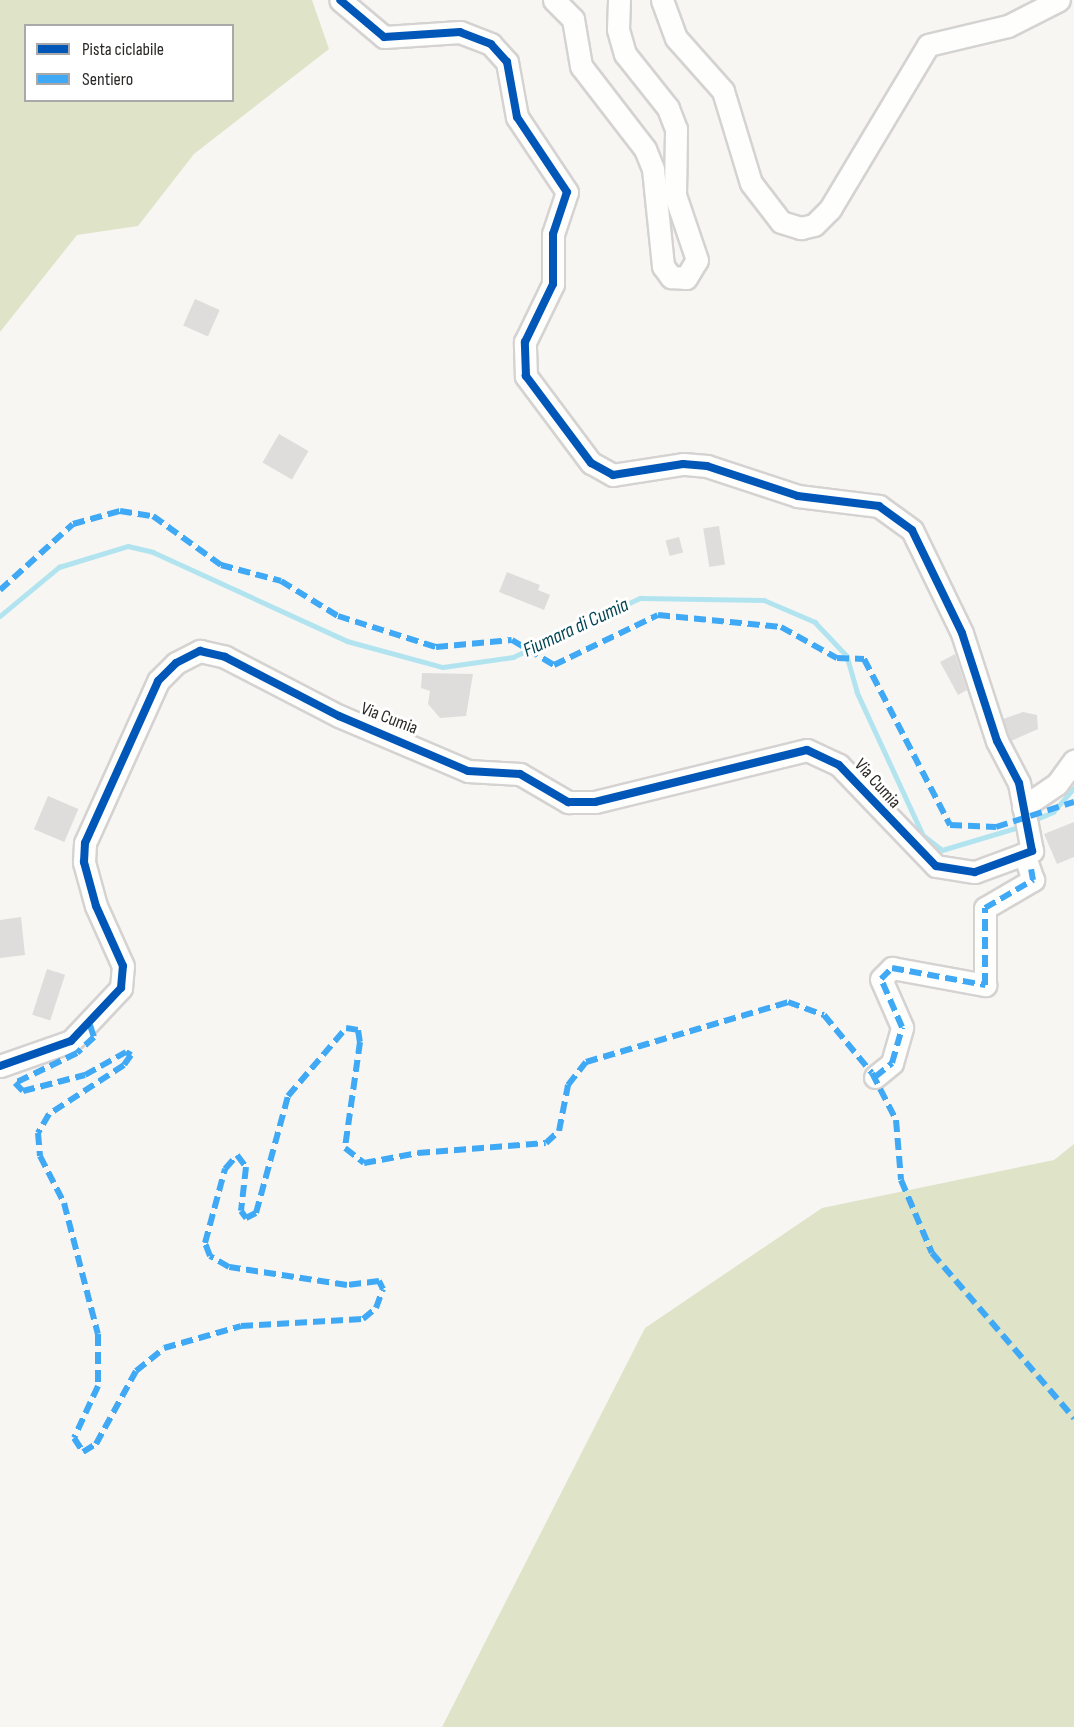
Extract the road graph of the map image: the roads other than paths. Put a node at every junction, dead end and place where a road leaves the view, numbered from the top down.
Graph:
1 (340, 0) edge
2 (554, 0) edge
3 (619, 0) edge
4 (662, 0) edge
5 (1059, 0) edge
6 (1074, 761) edge
7 (1024, 810) junction
8 (1027, 847) junction
9 (0, 1066) edge
10 (875, 1077) dead end

1 - 7 street
2 - 3 street
4 - 5 street
6 - 7 street
7 - 8 street
8 - 9 street, Via Cumia
8 - 10 street

